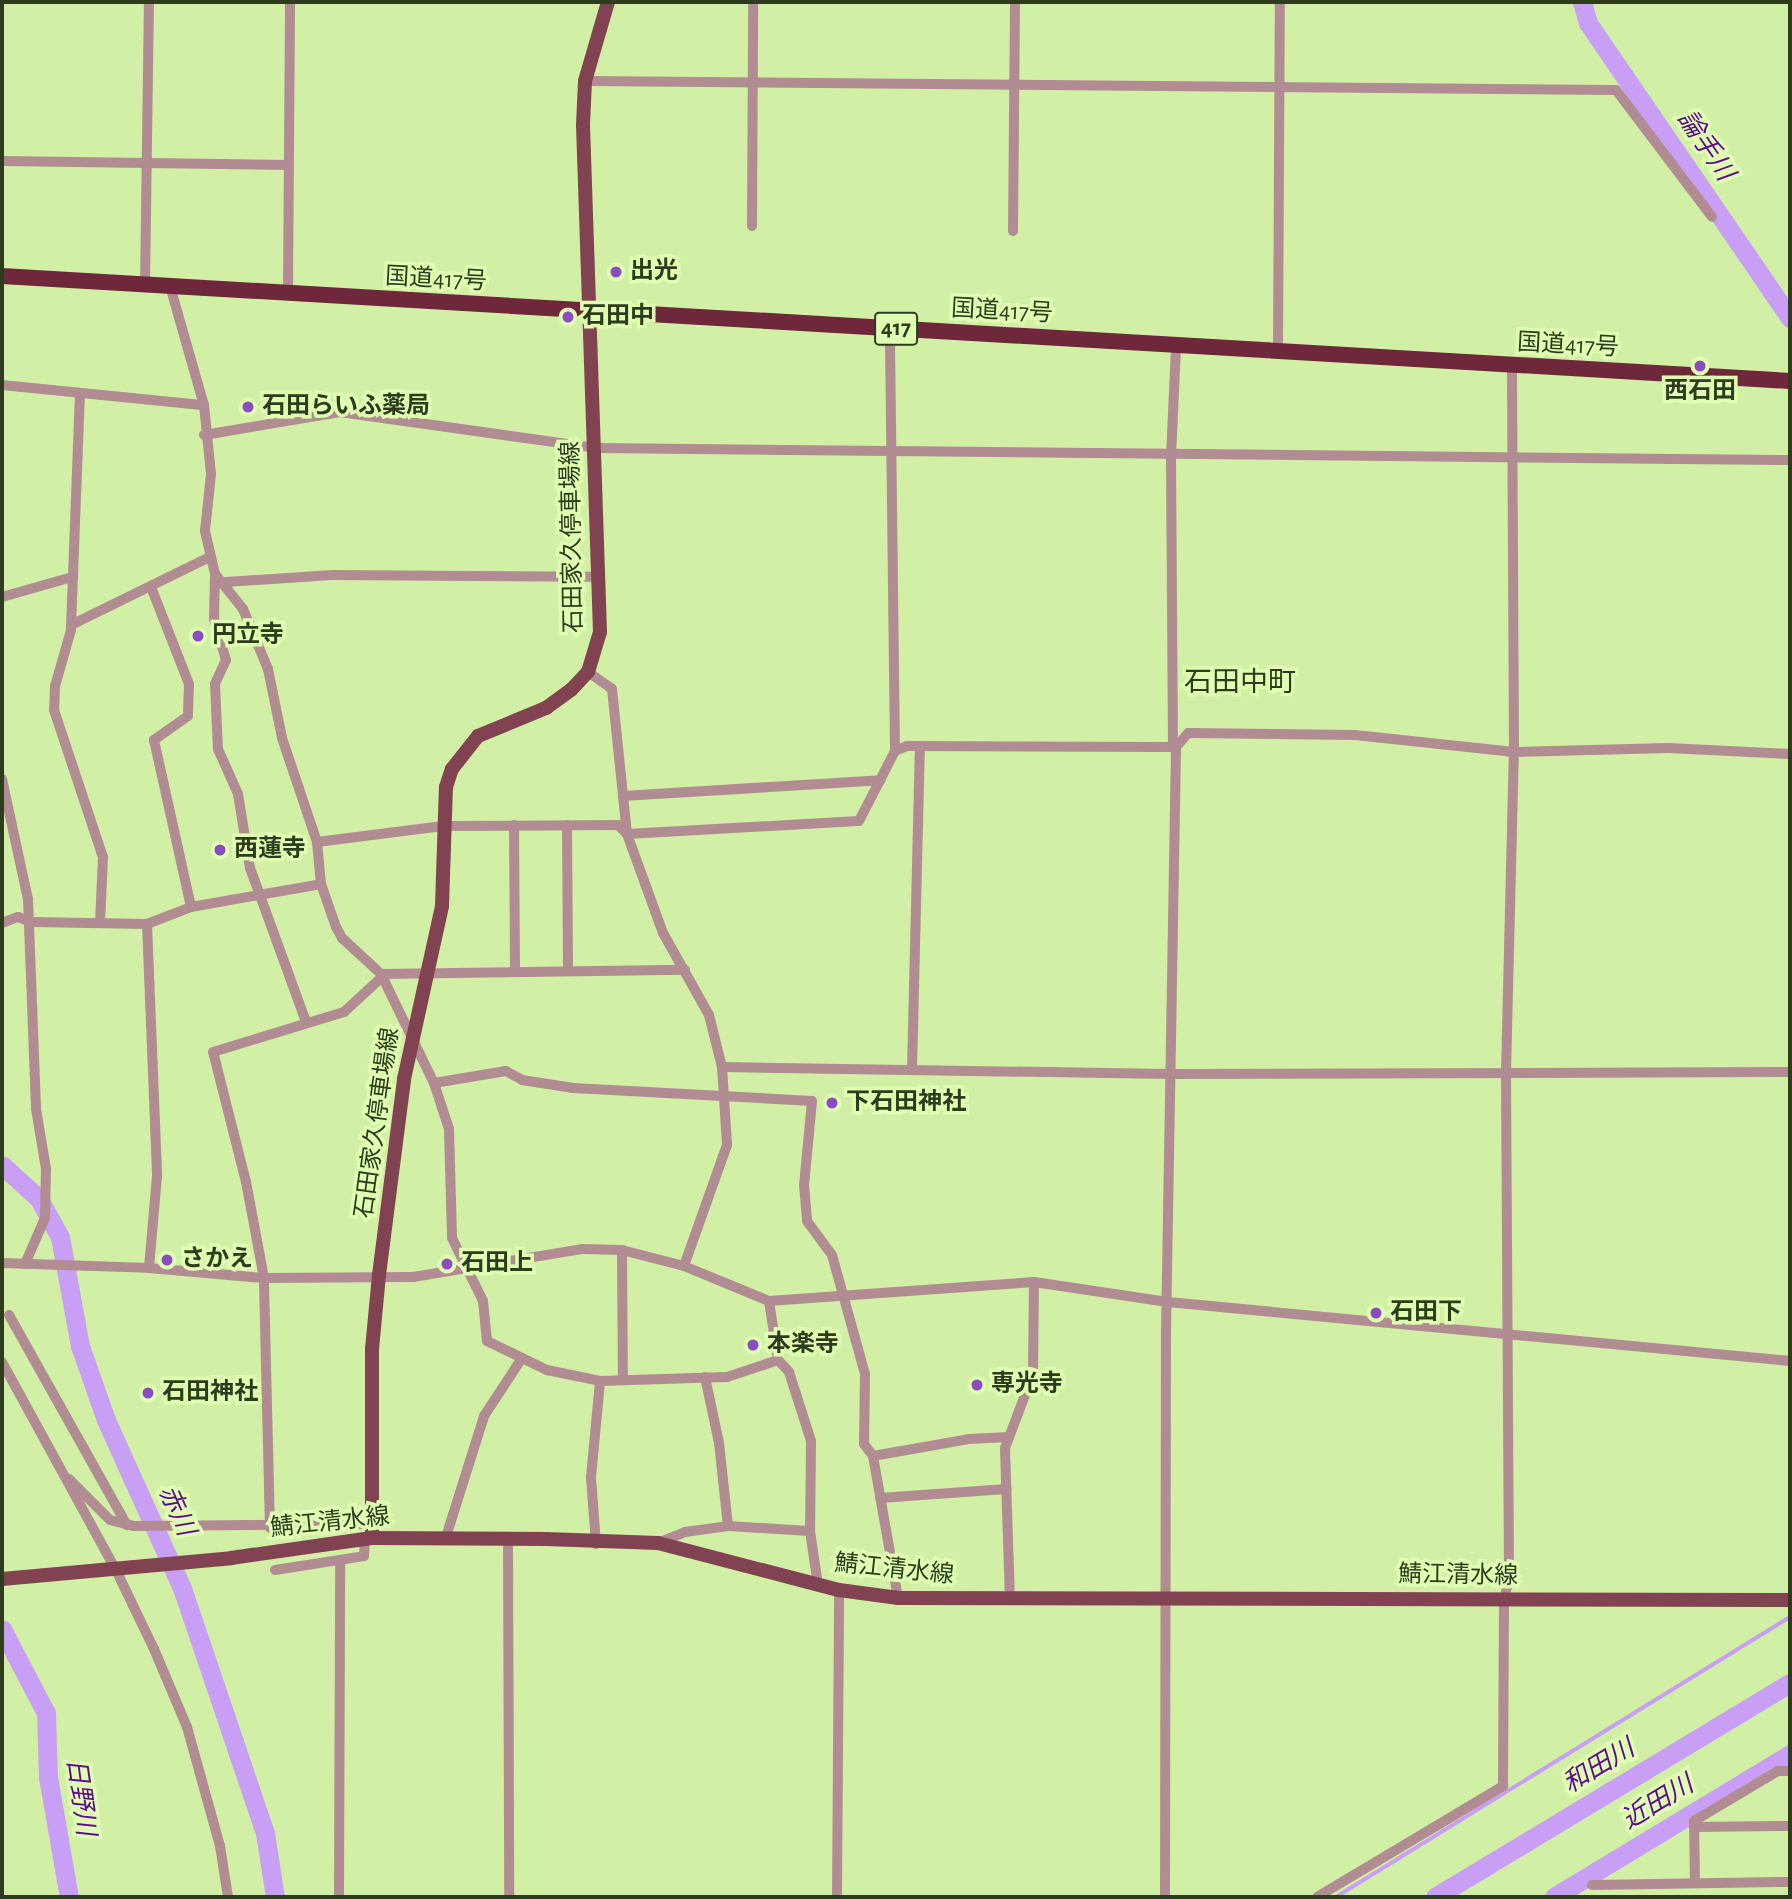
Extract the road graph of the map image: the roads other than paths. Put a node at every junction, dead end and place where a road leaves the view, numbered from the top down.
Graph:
1 (149, 2) edge
2 (290, 2) edge
3 (608, 2) edge
4 (753, 2) edge
5 (1015, 2) edge
6 (1280, 2) edge
7 (585, 80) junction
8 (752, 82) junction
9 (1014, 85) junction
10 (1279, 87) junction
11 (2, 161) edge
12 (148, 164) junction
13 (289, 165) junction
14 (1712, 217) dead end
15 (752, 226) dead end
16 (1013, 231) dead end
17 (2, 276) edge
18 (145, 285) junction
19 (170, 286) junction
20 (288, 293) junction
21 (590, 312) junction
22 (890, 328) junction
23 (1176, 345) junction
24 (1278, 351) junction
25 (1513, 365) junction
26 (1790, 381) edge
27 (2, 385) edge
28 (80, 393) junction
29 (204, 405) junction
30 (204, 435) junction
31 (595, 448) junction
32 (892, 450) junction
33 (1171, 457) junction
34 (1513, 458) junction
35 (1790, 460) edge
36 (210, 557) junction
37 (215, 574) junction
38 (72, 577) junction
39 (598, 577) junction
40 (226, 582) junction
41 (151, 587) junction
42 (2, 597) edge
43 (71, 625) junction
44 (588, 673) junction
45 (1174, 746) junction
46 (920, 747) junction
47 (895, 751) junction
48 (1514, 752) junction
49 (1790, 754) edge
50 (2, 779) edge
51 (881, 780) junction
52 (623, 796) junction
53 (513, 825) junction
54 (567, 825) junction
55 (443, 827) junction
56 (627, 834) junction
57 (317, 842) junction
58 (321, 884) junction
59 (261, 897) junction
60 (191, 907) junction
61 (31, 922) junction
62 (100, 922) junction
63 (2, 923) edge
64 (147, 924) junction
65 (568, 970) junction
66 (685, 970) junction
67 (431, 971) junction
68 (515, 972) junction
69 (381, 975) junction
70 (306, 1022) junction
71 (411, 1039) junction
72 (722, 1067) junction
73 (912, 1070) junction
74 (1790, 1072) edge
75 (1506, 1073) junction
76 (1169, 1074) junction
77 (434, 1083) junction
78 (725, 1094) junction
79 (622, 1250) junction
80 (2, 1264) edge
81 (25, 1264) junction
82 (684, 1266) junction
83 (465, 1267) junction
84 (149, 1268) junction
85 (379, 1275) junction
86 (264, 1278) junction
87 (1034, 1282) junction
88 (845, 1298) junction
89 (769, 1301) junction
90 (1168, 1302) junction
91 (9, 1315) dead end
92 (1507, 1335) junction
93 (522, 1357) junction
94 (778, 1360) junction
95 (1790, 1361) edge
96 (2, 1362) edge
97 (705, 1377) junction
98 (623, 1379) junction
99 (600, 1381) junction
100 (1009, 1437) junction
101 (873, 1456) junction
102 (57, 1467) junction
103 (1007, 1489) junction
104 (880, 1498) junction
105 (127, 1524) junction
106 (728, 1526) junction
107 (270, 1528) junction
108 (810, 1531) junction
109 (370, 1534) junction
110 (508, 1539) junction
111 (445, 1540) junction
112 (658, 1543) junction
113 (596, 1544) junction
114 (340, 1563) junction
115 (115, 1568) junction
116 (275, 1570) dead end
117 (2, 1579) edge
118 (818, 1584) junction
119 (839, 1590) junction
120 (1167, 1596) junction
121 (898, 1598) junction
122 (1010, 1600) junction
123 (1504, 1600) junction
124 (1790, 1600) edge
125 (1790, 1771) edge
126 (1790, 1826) edge
127 (1694, 1827) junction
128 (1790, 1882) edge
129 (1695, 1883) junction
130 (1592, 1885) dead end
131 (228, 1897) edge
132 (339, 1897) edge
133 (509, 1897) edge
134 (836, 1897) edge
135 (1166, 1897) edge
136 (1317, 1897) edge

1 - 12 street
2 - 13 street
3 - 7 main road, 石田家久停車場線
4 - 8 street
5 - 9 street
6 - 10 street
7 - 8 street
7 - 21 main road, 石田家久停車場線
8 - 9 street
8 - 15 street
9 - 10 street
9 - 16 street
10 - 14 street
10 - 24 street
11 - 12 street
12 - 13 street
12 - 18 street
13 - 20 street
17 - 18 highway, 国道417号 / 417
18 - 19 highway, 国道417号 / 417
19 - 20 highway, 国道417号 / 417
19 - 29 street
20 - 21 highway, 国道417号 / 417
21 - 22 highway, 国道417号 / 417
21 - 31 main road, 石田家久停車場線
22 - 23 highway, 国道417号 / 417
22 - 32 street
23 - 24 highway, 国道417号 / 417
23 - 33 street
24 - 25 highway, 国道417号 / 417
25 - 26 highway, 国道417号 / 417
25 - 34 street
27 - 28 street
28 - 29 street
28 - 38 street
29 - 30 street
30 - 31 street
30 - 36 street
31 - 32 street
31 - 39 main road, 石田家久停車場線
32 - 33 street
32 - 47 street
33 - 34 street
33 - 45 street
34 - 35 street
34 - 48 street
36 - 37 street
36 - 41 street
37 - 40 street
37 - 59 street
38 - 42 street
38 - 43 street
39 - 40 street
39 - 44 main road, 石田家久停車場線
40 - 57 street
41 - 43 street
41 - 60 street
43 - 62 street
44 - 52 street
44 - 55 main road, 石田家久停車場線
45 - 46 street
45 - 48 street
45 - 76 street
46 - 47 street
46 - 73 street
47 - 51 street
48 - 49 street
48 - 75 street
50 - 61 street
51 - 52 street
51 - 56 street
52 - 56 street
53 - 54 street
53 - 55 street
53 - 68 street
54 - 56 street
54 - 65 street
55 - 57 street
55 - 67 main road, 石田家久停車場線
56 - 66 street
57 - 58 street
58 - 59 street
58 - 69 street
59 - 60 street
59 - 70 street
60 - 64 street
61 - 62 street
61 - 63 street
61 - 81 street
62 - 64 street
64 - 84 street
65 - 66 street
65 - 68 street
66 - 72 street
67 - 68 street
67 - 69 street
67 - 71 main road, 石田家久停車場線
69 - 70 street
69 - 71 street
70 - 86 street
71 - 77 street
71 - 85 main road, 石田家久停車場線
72 - 73 street
72 - 78 street
73 - 76 street
74 - 75 street
75 - 76 street
75 - 92 street
76 - 90 street
77 - 78 street
77 - 83 street
78 - 82 street
78 - 88 street
79 - 82 street
79 - 83 street
79 - 98 street
80 - 81 street
81 - 84 street
82 - 89 street
83 - 85 street
83 - 93 street
84 - 86 street
85 - 86 street
85 - 109 main road, 石田家久停車場線
86 - 107 street
87 - 88 street
87 - 90 street
87 - 100 street
88 - 89 street
88 - 101 street
89 - 94 street
90 - 92 street
90 - 120 street
91 - 105 street
92 - 95 street
92 - 123 street
93 - 99 street
93 - 111 street
94 - 97 street
94 - 108 street
96 - 102 street
97 - 98 street
97 - 106 street
98 - 99 street
99 - 113 street
100 - 101 street
100 - 103 street
101 - 104 street
102 - 105 street
102 - 115 street
103 - 104 street
103 - 122 street
104 - 121 street
105 - 107 street
106 - 108 street
106 - 112 street
107 - 109 street
108 - 118 street
109 - 111 main road, 鯖江清水線
109 - 114 street
109 - 115 main road, 鯖江清水線
110 - 111 main road, 鯖江清水線
110 - 113 main road, 鯖江清水線
110 - 133 street
112 - 113 main road, 鯖江清水線
112 - 118 main road, 鯖江清水線
114 - 116 street
114 - 132 street
115 - 117 main road, 鯖江清水線
115 - 131 street
118 - 119 main road, 鯖江清水線
119 - 121 main road, 鯖江清水線
119 - 134 street
120 - 122 main road, 鯖江清水線
120 - 123 main road, 鯖江清水線
120 - 135 street
121 - 122 main road, 鯖江清水線
123 - 124 main road, 鯖江清水線
123 - 136 street
125 - 127 street
126 - 127 street
127 - 129 street
128 - 129 street
129 - 130 street

